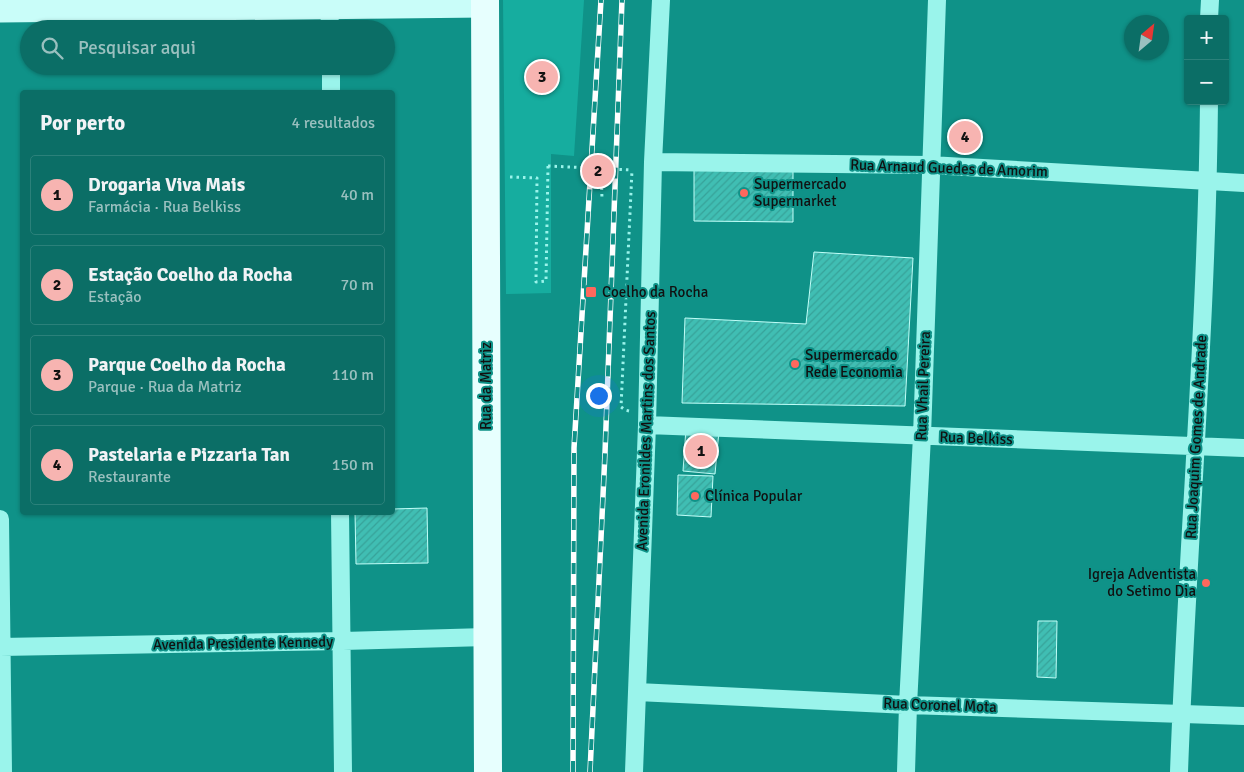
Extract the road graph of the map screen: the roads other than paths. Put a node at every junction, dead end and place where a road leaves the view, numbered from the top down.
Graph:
1 (660, 0) edge
2 (937, 0) edge
3 (1210, 0) edge
4 (485, 3) edge
5 (0, 10) edge
6 (330, 12) edge
7 (1209, 15) edge
8 (331, 75) edge
9 (331, 90) edge
10 (1209, 105) edge
11 (653, 162) junction
12 (930, 165) junction
13 (1208, 181) junction
14 (1244, 183) edge
15 (647, 419) junction
16 (922, 436) junction
17 (1196, 446) junction
18 (1244, 448) edge
19 (340, 515) edge
20 (0, 519) edge
21 (486, 637) junction
22 (343, 642) junction
23 (0, 647) edge
24 (637, 692) junction
25 (908, 705) junction
26 (1181, 713) junction
27 (1244, 716) edge
28 (3, 772) edge
29 (343, 772) edge
30 (488, 772) edge
31 (634, 772) edge
32 (906, 772) edge
33 (1179, 772) edge

1 - 11 street, Avenida Eronildes Martins dos Santos
2 - 12 street, Rua Vhail Pereira
3 - 7 street
4 - 6 street
4 - 21 main road, Rua da Matriz
5 - 6 street
8 - 9 street
10 - 13 street, Rua Joaquim Gomes de Andrade
11 - 12 street, Rua Arnaud Guedes de Amorim
11 - 15 street, Avenida Eronildes Martins dos Santos
12 - 13 street, Rua Arnaud Guedes de Amorim
12 - 16 street, Rua Vhail Pereira
13 - 14 street, Rua Arnaud Guedes de Amorim
13 - 17 street, Rua Joaquim Gomes de Andrade
15 - 16 street, Rua Belkiss
15 - 24 street, Avenida Eronildes Martins dos Santos
16 - 17 street, Rua Belkiss
16 - 25 street, Rua Vhail Pereira
17 - 18 street, Rua Belkiss
17 - 26 street, Rua Joaquim Gomes de Andrade
19 - 22 street
20 - 23 street
21 - 22 street, Avenida Presidente Kennedy
21 - 30 main road, Rua da Matriz
22 - 23 street, Avenida Presidente Kennedy
22 - 29 street
23 - 28 street
24 - 25 street, Rua Coronel Mota
24 - 31 street, Avenida Eronildes Martins dos Santos
25 - 26 street, Rua Coronel Mota
25 - 32 street, Rua Vhail Pereira
26 - 27 street, Rua Coronel Mota
26 - 33 street, Rua Joaquim Gomes de Andrade

